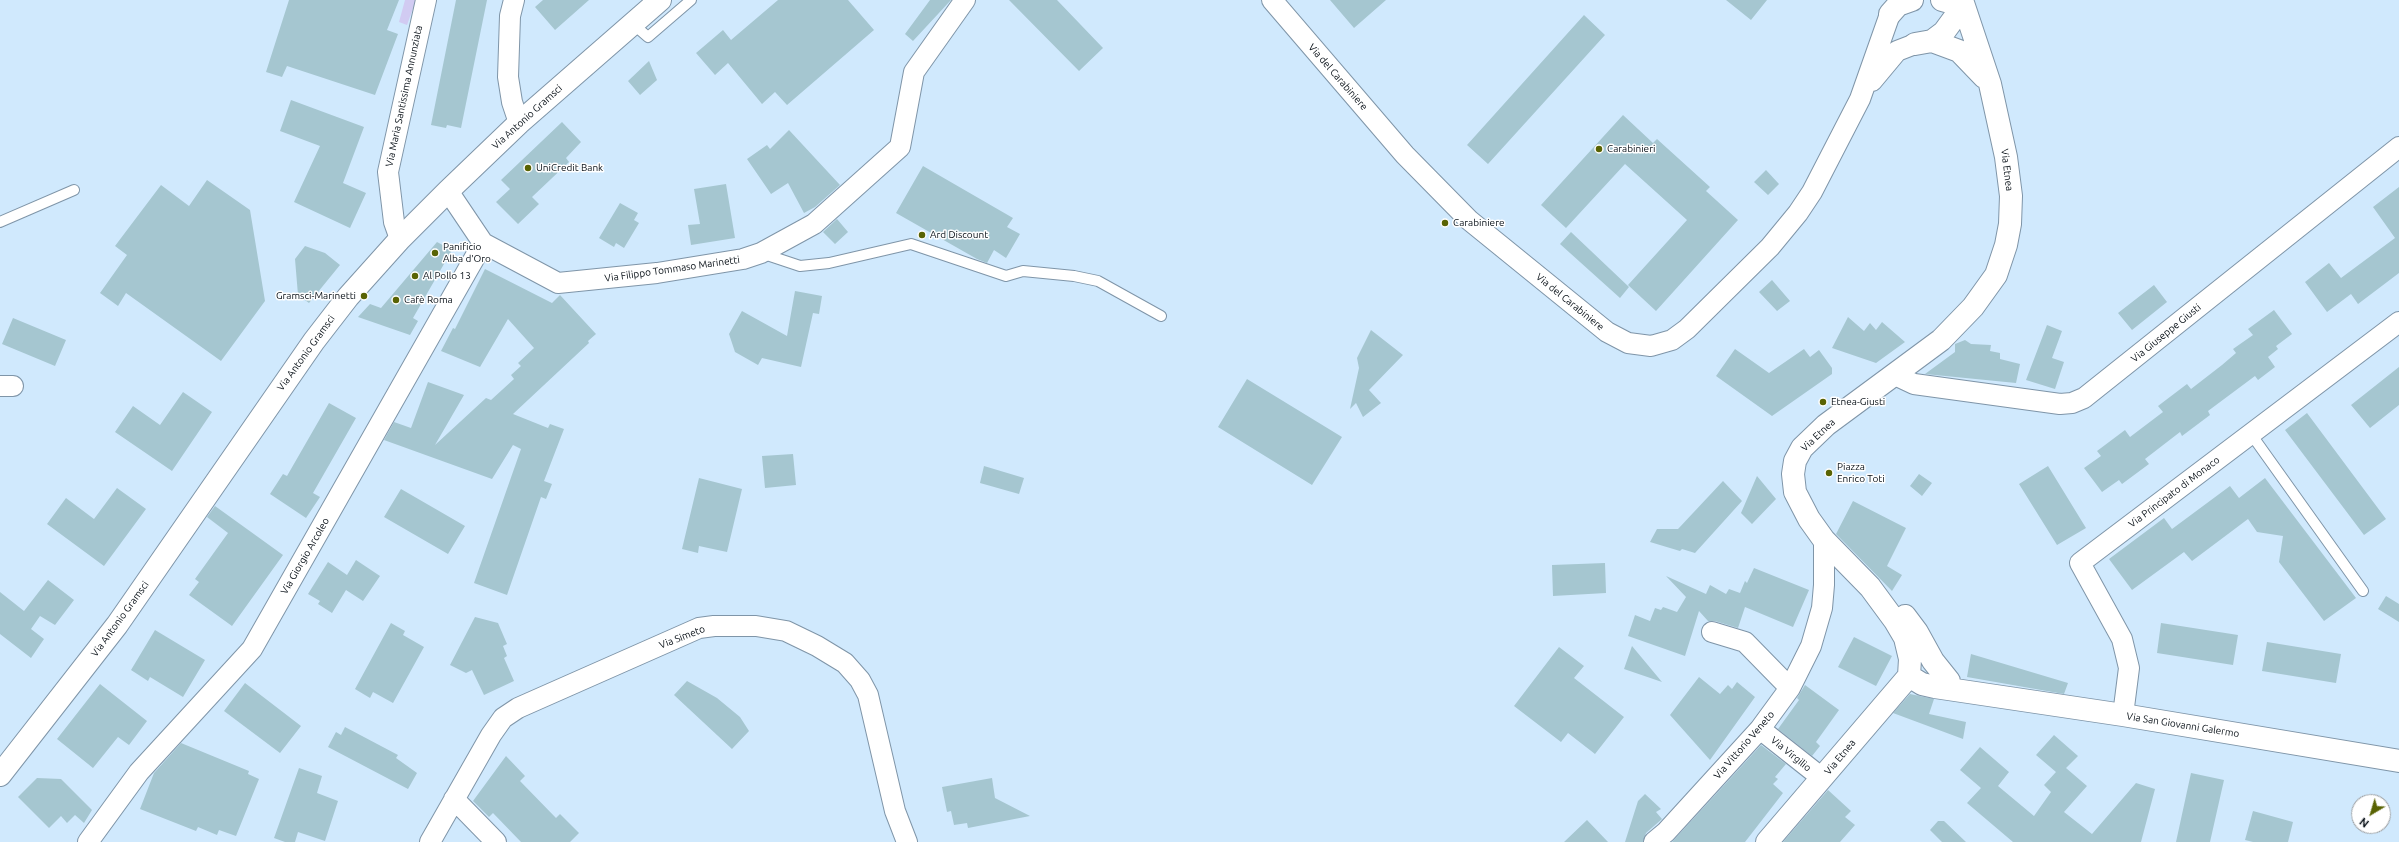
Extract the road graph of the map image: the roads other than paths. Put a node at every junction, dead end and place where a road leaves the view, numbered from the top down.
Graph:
1 (426, 0) edge
2 (514, 0) edge
3 (660, 0) edge
4 (691, 0) edge
5 (966, 0) edge
6 (1272, 0) edge
7 (1912, 0) edge
8 (1942, 0) edge
9 (1963, 3) edge
10 (1892, 7) edge
11 (632, 24) junction
12 (1923, 42) junction
13 (1990, 84) junction
14 (1860, 99) junction
15 (519, 124) junction
16 (2399, 147) edge
17 (74, 190) dead end
18 (448, 191) junction
19 (0, 222) edge
20 (400, 239) junction
21 (483, 243) junction
22 (761, 253) junction
23 (1161, 316) dead end
24 (2399, 322) edge
25 (1895, 375) junction
26 (2251, 434) junction
27 (1824, 540) junction
28 (1870, 588) junction
29 (2363, 591) dead end
30 (1712, 632) dead end
31 (1909, 676) junction
32 (1958, 686) junction
33 (1790, 688) junction
34 (2123, 715) junction
35 (1760, 729) junction
36 (27, 741) junction
37 (0, 760) edge
38 (2399, 761) edge
39 (0, 775) edge
40 (1822, 778) junction
41 (454, 799) junction
42 (88, 842) edge
43 (430, 842) edge
44 (496, 842) edge
45 (907, 842) edge
46 (1654, 842) edge
47 (1767, 842) edge

1 - 20 street, Via Maria Santissima Annunziata
2 - 15 street
3 - 11 main road, Via Antonio Gramsci
4 - 11 lane
5 - 22 street, Via Filippo Tommaso Marinetti
6 - 14 street, Via del Carabiniere
7 - 10 main road
8 - 9 main road
9 - 12 main road
9 - 13 main road, Via Etnea
10 - 14 street
11 - 15 main road, Via Antonio Gramsci
12 - 13 main road
12 - 14 street
13 - 25 main road, Via Etnea
15 - 18 main road, Via Antonio Gramsci
16 - 25 street, Via Giuseppe Giusti
17 - 19 lane
18 - 20 main road, Via Antonio Gramsci
18 - 21 street, Via Filippo Tommaso Marinetti
20 - 36 main road, Via Antonio Gramsci
21 - 22 street, Via Filippo Tommaso Marinetti
21 - 42 street, Via Giorgio Arcoleo
22 - 23 lane
24 - 26 street, Via Principato di Monaco
25 - 27 main road, Via Etnea
26 - 29 lane
26 - 34 street, Via Principato di Monaco
27 - 28 main road, Via Etnea
27 - 33 street, Via Vittorio Veneto
28 - 31 main road, Via Etnea
28 - 32 main road
30 - 33 street
31 - 32 main road, Via San Giovanni Galermo
31 - 40 main road, Via Etnea
32 - 34 main road, Via San Giovanni Galermo
33 - 35 street, Via Vittorio Veneto
34 - 38 main road, Via San Giovanni Galermo
35 - 40 street, Via Virgilio
35 - 46 street, Via Vittorio Veneto
36 - 37 main road
36 - 39 main road, Via Antonio Gramsci
40 - 47 main road, Via Etnea
41 - 43 street, Via Simeto
41 - 44 street
41 - 45 street, Via Simeto

